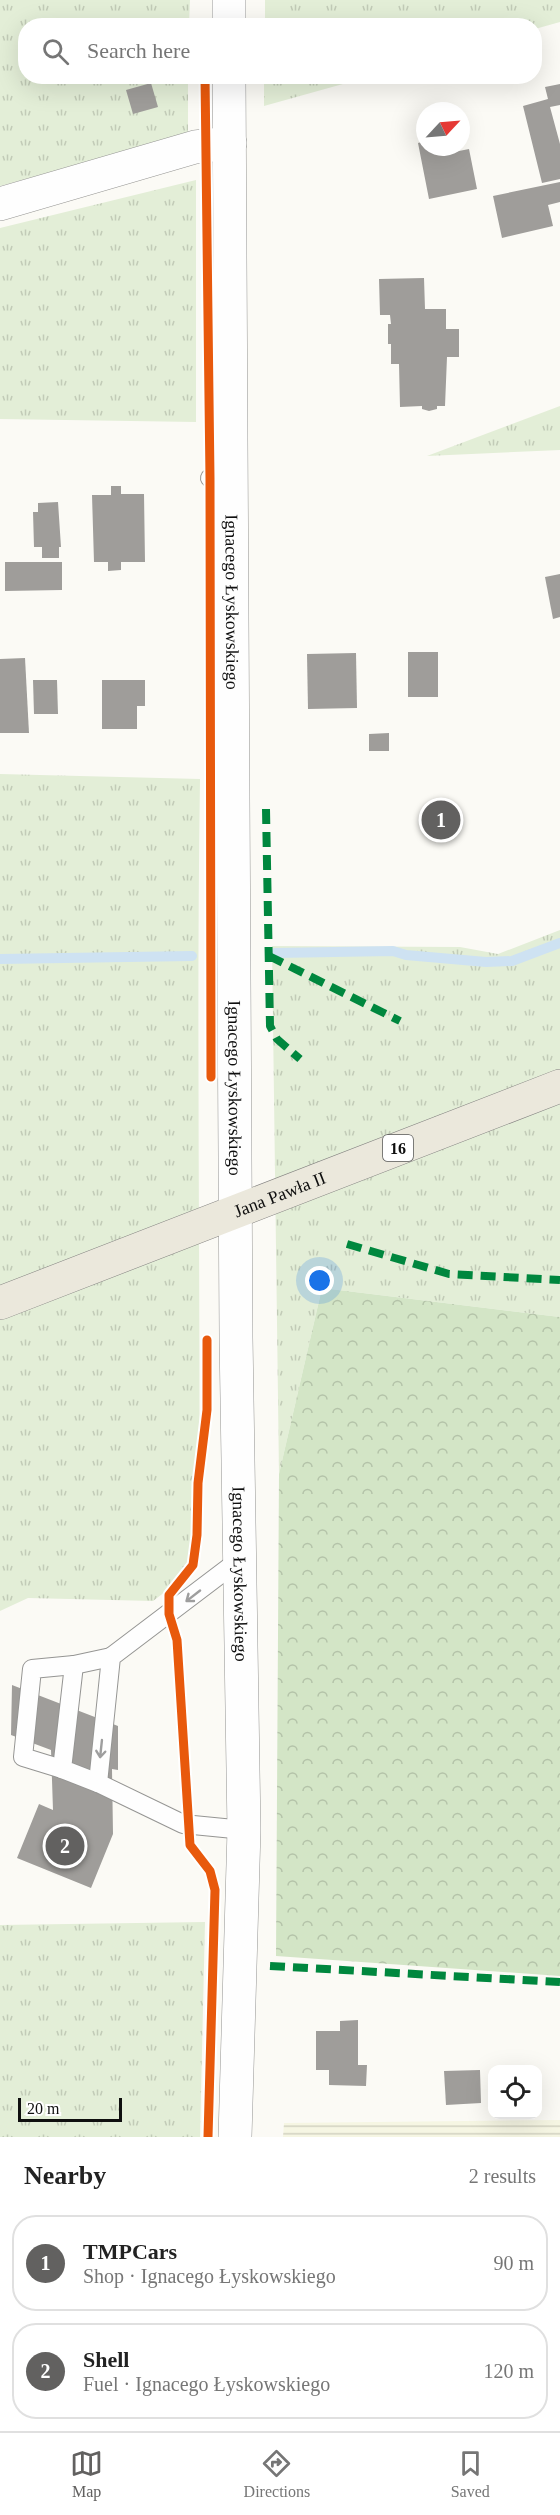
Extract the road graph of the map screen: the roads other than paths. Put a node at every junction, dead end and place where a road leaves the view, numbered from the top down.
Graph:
1 (229, 0) edge
2 (229, 18) edge
3 (229, 84) edge
4 (230, 143) junction
5 (0, 204) edge
6 (560, 1086) edge
7 (236, 1211) junction
8 (0, 1303) edge
9 (239, 1560) junction
10 (111, 1657) junction
11 (74, 1665) junction
12 (62, 1769) junction
13 (98, 1783) junction
14 (244, 1830) junction
15 (235, 2137) edge

1 - 2 street
3 - 4 street, Ignacego Łyskowskiego
4 - 5 street
4 - 7 street, Ignacego Łyskowskiego
6 - 7 main road, Jana Pawła II / 16
7 - 8 main road, Jana Pawła II / 16
7 - 9 street, Ignacego Łyskowskiego
9 -> 10 lane
9 - 14 street, Ignacego Łyskowskiego
10 - 11 lane
10 -> 13 lane
11 - 12 lane
11 - 12 lane
12 - 13 lane
13 - 14 lane
14 - 15 street, Ignacego Łyskowskiego

